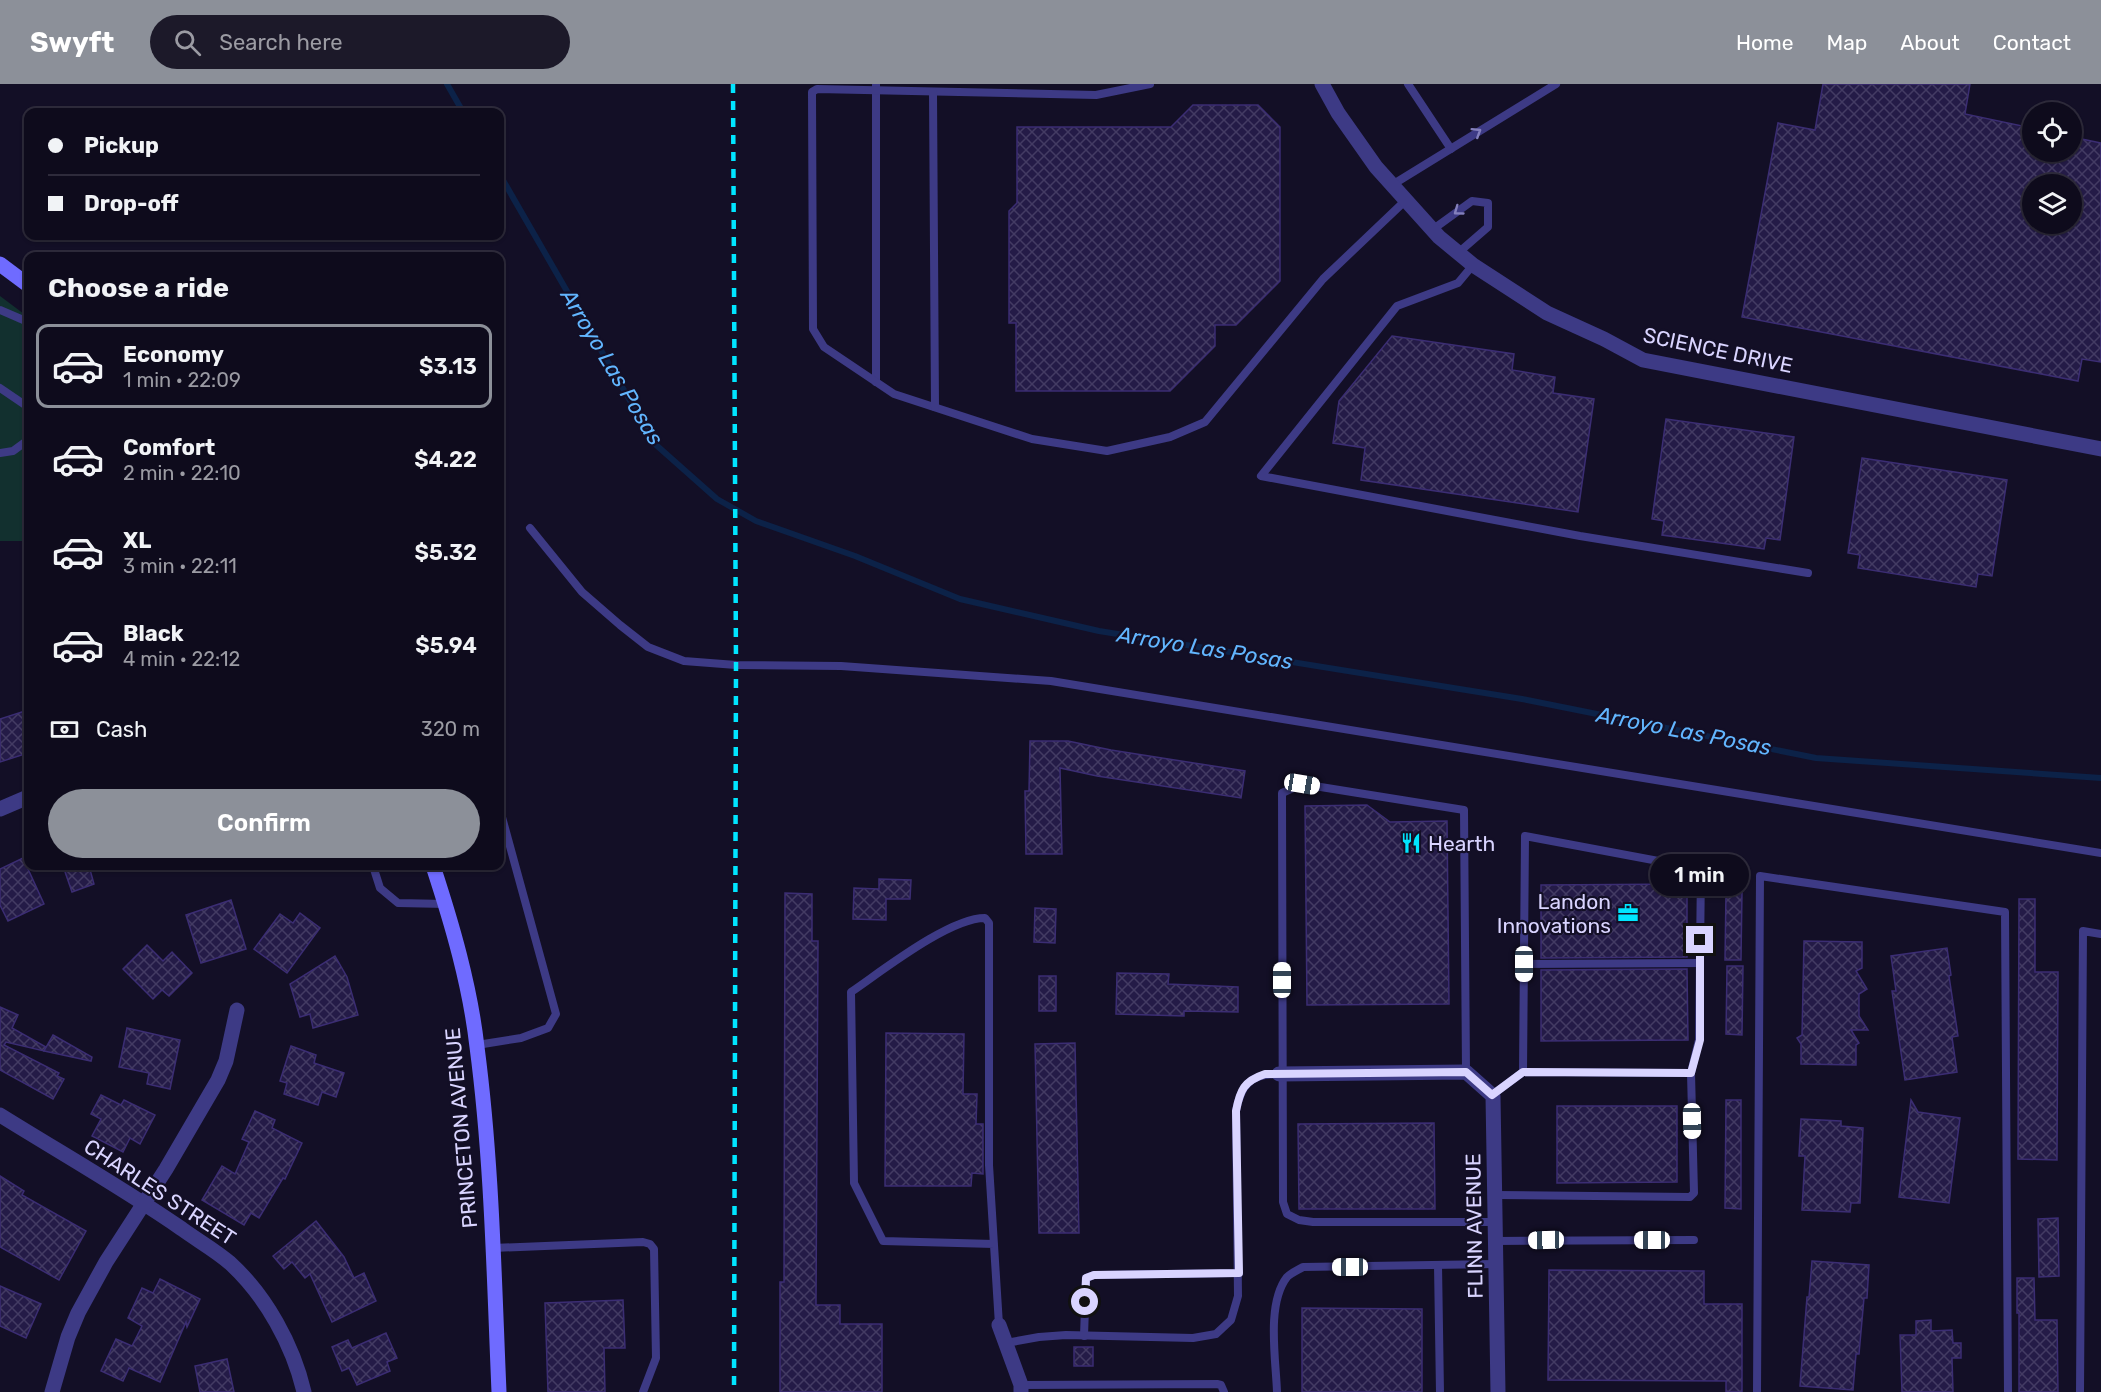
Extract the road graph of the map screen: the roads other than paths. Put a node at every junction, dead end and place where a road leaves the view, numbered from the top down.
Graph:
1 (1150, 84) edge
2 (1322, 84) edge
3 (1408, 84) edge
4 (1556, 84) edge
5 (876, 87) edge
6 (933, 92) junction
7 (1451, 149) junction
8 (1392, 185) junction
9 (1406, 200) junction
10 (1432, 230) junction
11 (1458, 253) junction
12 (0, 264) edge
13 (1473, 265) junction
14 (24, 282) edge
15 (0, 310) edge
16 (24, 320) edge
17 (876, 382) junction
18 (0, 388) edge
19 (24, 404) edge
20 (935, 407) junction
21 (24, 443) edge
22 (2101, 449) edge
23 (0, 453) edge
24 (530, 528) dead end
25 (1808, 573) dead end
26 (24, 799) edge
27 (0, 809) edge
28 (504, 825) edge
29 (2101, 853) edge
30 (374, 870) edge
31 (434, 870) edge
32 (446, 904) junction
33 (2101, 934) edge
34 (1700, 963) junction
35 (1524, 964) junction
36 (237, 1010) dead end
37 (477, 1045) junction
38 (1466, 1072) junction
39 (1523, 1072) junction
40 (1691, 1073) junction
41 (1281, 1074) junction
42 (1492, 1095) junction
43 (0, 1115) edge
44 (1495, 1195) junction
45 (145, 1203) junction
46 (1495, 1222) junction
47 (1694, 1240) dead end
48 (1496, 1241) junction
49 (994, 1244) junction
50 (493, 1248) junction
51 (1496, 1264) junction
52 (1438, 1266) junction
53 (1239, 1273) junction
54 (999, 1325) joint
55 (1084, 1336) junction
56 (1006, 1343) junction
57 (1021, 1388) edge
58 (52, 1392) edge
59 (304, 1392) edge
60 (499, 1392) edge
61 (643, 1392) edge
62 (1224, 1392) edge
63 (1277, 1392) edge
64 (1440, 1392) edge
65 (1498, 1392) edge
66 (1757, 1392) edge
67 (2008, 1392) edge
68 (2080, 1392) edge

1 - 6 lane
2 - 8 street, SCIENCE DRIVE
3 - 7 lane
7 -> 4 lane
5 - 6 lane
5 - 17 lane
5 - 17 lane
6 - 20 lane
7 - 8 lane
8 - 9 street, SCIENCE DRIVE
9 - 10 street, SCIENCE DRIVE
9 - 20 lane
10 - 11 street, SCIENCE DRIVE
11 -> 10 lane
11 - 13 street, SCIENCE DRIVE
12 - 14 street
13 - 22 street, SCIENCE DRIVE
13 - 25 lane
15 - 16 lane
17 - 20 lane
18 - 19 lane
21 - 23 lane
24 - 29 lane
26 - 27 street
28 - 37 lane
30 - 32 lane
31 - 32 street, PRINCETON AVENUE
32 - 37 street, PRINCETON AVENUE
33 - 68 lane
34 - 35 lane
34 - 35 lane
34 - 40 lane
35 - 39 lane
36 - 45 street
37 - 50 street, PRINCETON AVENUE
38 - 41 street
38 - 41 lane
38 - 42 street
39 - 40 lane
39 - 42 lane
40 - 44 lane
41 - 46 lane
41 - 53 lane
42 - 44 street, FLINN AVENUE
43 - 45 street, CHARLES STREET
44 - 46 street, FLINN AVENUE
45 - 58 street
45 - 59 street, CHARLES STREET
46 - 48 street, FLINN AVENUE
47 - 48 lane
48 - 51 street, FLINN AVENUE
49 - 49 lane
49 - 54 lane
50 - 60 street, PRINCETON AVENUE
50 - 61 lane
51 - 52 lane
51 - 65 street, FLINN AVENUE
52 - 63 lane
52 - 64 lane
53 - 55 lane
53 - 55 lane
54 - 56 street
55 - 56 lane
56 - 57 street
57 - 62 lane
66 - 67 lane

